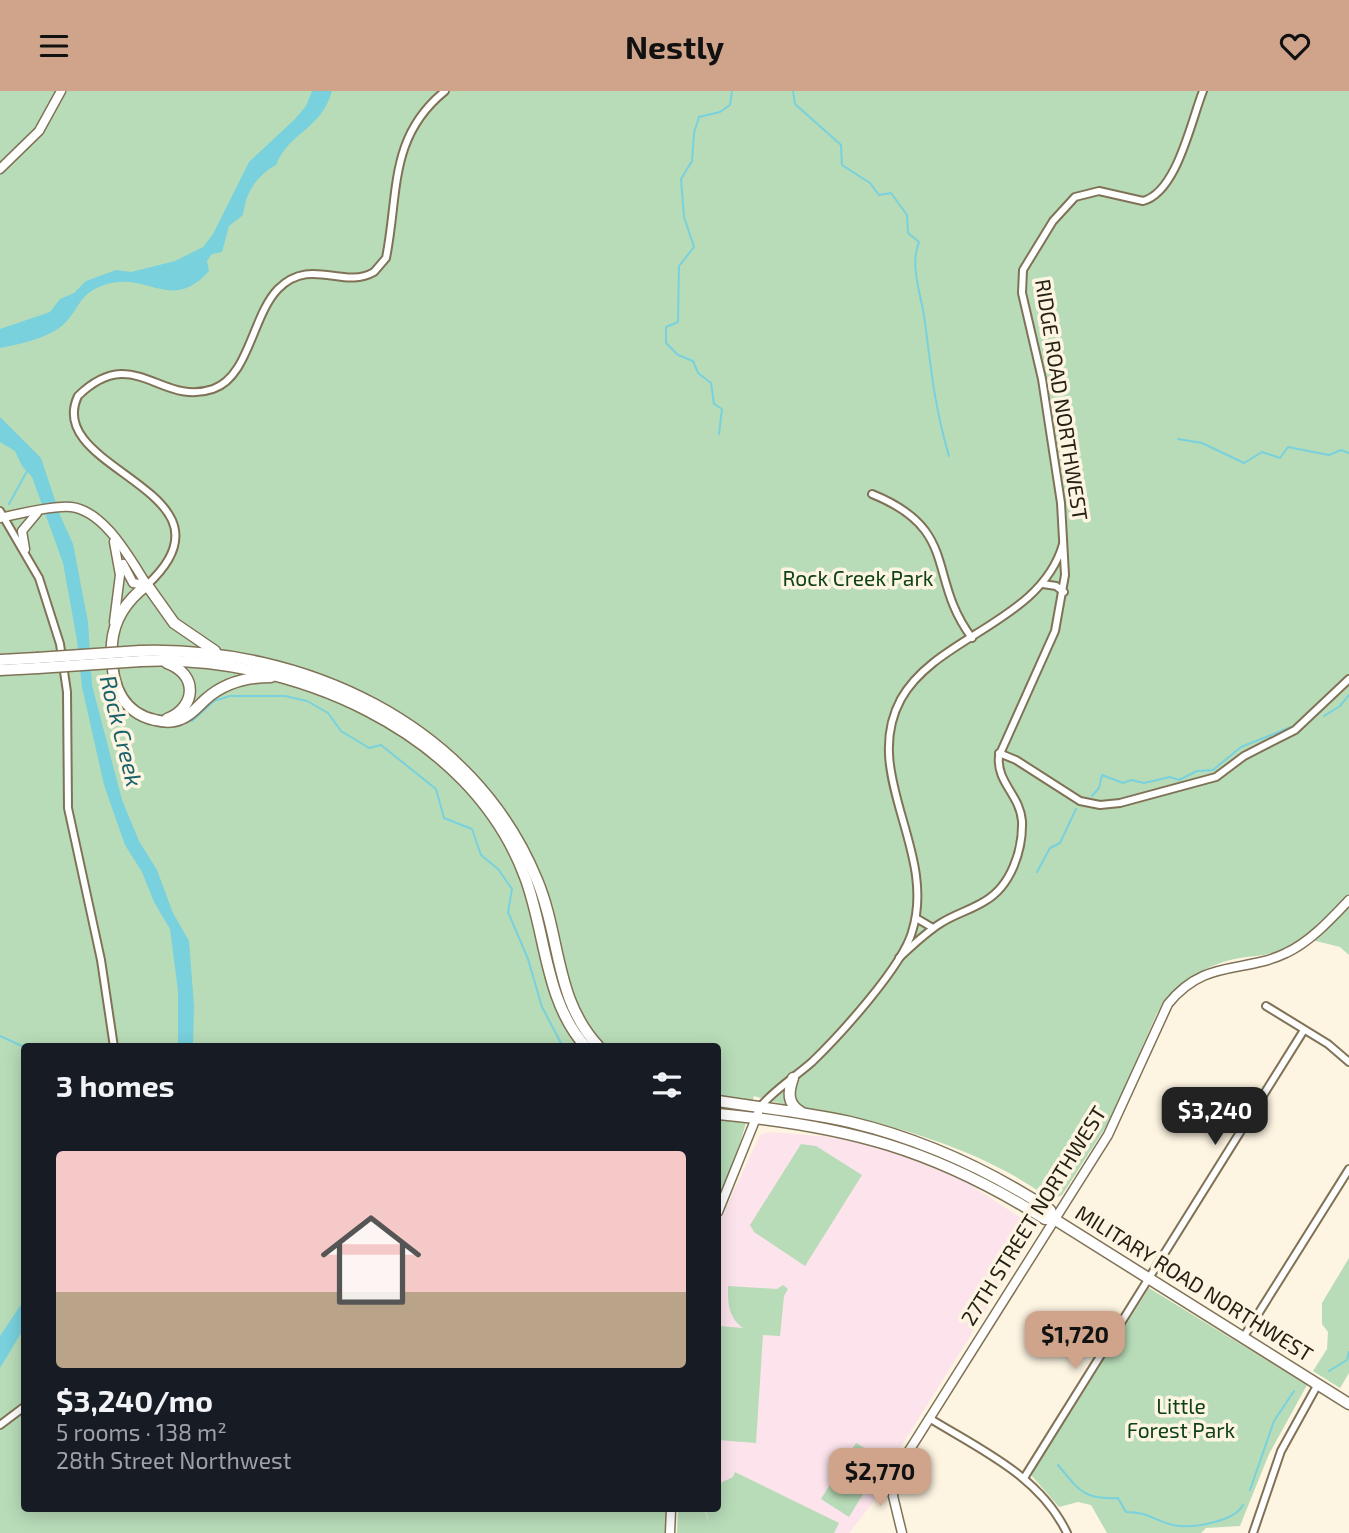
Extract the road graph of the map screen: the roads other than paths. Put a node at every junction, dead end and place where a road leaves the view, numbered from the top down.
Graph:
1 (61, 91) edge
2 (446, 91) edge
3 (1203, 91) edge
4 (0, 169) edge
5 (872, 494) dead end
6 (37, 513) junction
7 (2, 515) edge
8 (111, 536) junction
9 (1065, 539) junction
10 (116, 548) junction
11 (25, 549) junction
12 (1043, 584) junction
13 (146, 585) junction
14 (1064, 592) junction
15 (114, 625) junction
16 (972, 638) junction
17 (230, 655) junction
18 (140, 656) junction
19 (0, 660) edge
20 (158, 660) junction
21 (37, 663) junction
22 (0, 670) edge
23 (286, 677) junction
24 (1349, 679) edge
25 (160, 721) junction
26 (999, 753) junction
27 (1349, 900) edge
28 (916, 918) junction
29 (933, 928) junction
30 (899, 958) junction
31 (1266, 1006) dead end
32 (1304, 1030) junction
33 (113, 1043) edge
34 (584, 1043) edge
35 (596, 1043) edge
36 (1349, 1062) edge
37 (793, 1078) junction
38 (721, 1101) edge
39 (760, 1107) junction
40 (802, 1113) junction
41 (721, 1114) edge
42 (756, 1119) junction
43 (1349, 1169) edge
44 (721, 1205) edge
45 (1054, 1219) junction
46 (1149, 1278) junction
47 (1244, 1338) junction
48 (1318, 1384) junction
49 (1349, 1404) edge
50 (21, 1409) edge
51 (929, 1418) junction
52 (0, 1425) edge
53 (1024, 1478) junction
54 (671, 1512) edge
55 (670, 1533) edge
56 (902, 1533) edge
57 (1067, 1533) edge
58 (1253, 1533) edge

1 - 4 street
2 - 13 street
3 - 9 street, RIDGE ROAD NORTHWEST
5 - 16 street
6 - 7 street
6 - 8 street
6 - 11 street
7 - 11 street
8 - 10 street
8 - 13 street
9 - 12 street
9 - 14 street, RIDGE ROAD NORTHWEST
10 - 13 street
10 - 15 street
11 - 33 street
12 - 14 street
12 - 16 street
13 - 15 main road
13 - 17 main road
14 - 26 street, RIDGE ROAD NORTHWEST
15 - 25 main road
16 - 28 street
17 - 18 main road
17 - 35 main road
18 - 20 main road
18 - 21 main road, bridge
19 - 21 main road
20 - 23 main road
20 - 25 main road
21 - 22 main road
23 - 25 main road
23 - 34 main road
24 - 26 street
26 - 29 street
27 - 45 street, 27TH STREET NORTHWEST
28 - 29 street
28 - 30 street
29 - 30 street
30 - 37 street
31 - 32 street
32 - 36 street
32 - 46 street
37 - 39 street
37 - 40 main road
38 - 39 main road, MILITARY ROAD NORTHWEST
39 - 40 main road, MILITARY ROAD NORTHWEST
39 - 42 street
40 - 45 main road, MILITARY ROAD NORTHWEST
41 - 42 main road, MILITARY ROAD NORTHWEST
42 - 44 street
42 - 45 main road, MILITARY ROAD NORTHWEST
43 - 47 street
45 - 46 main road, MILITARY ROAD NORTHWEST
45 - 51 street, 27TH STREET NORTHWEST
46 - 47 main road, MILITARY ROAD NORTHWEST
46 - 53 street
47 - 48 main road, MILITARY ROAD NORTHWEST
48 - 49 main road, MILITARY ROAD NORTHWEST
48 - 58 street
50 - 52 street
51 - 53 street
51 - 56 street, 27TH STREET NORTHWEST
53 - 57 street
54 - 55 street

